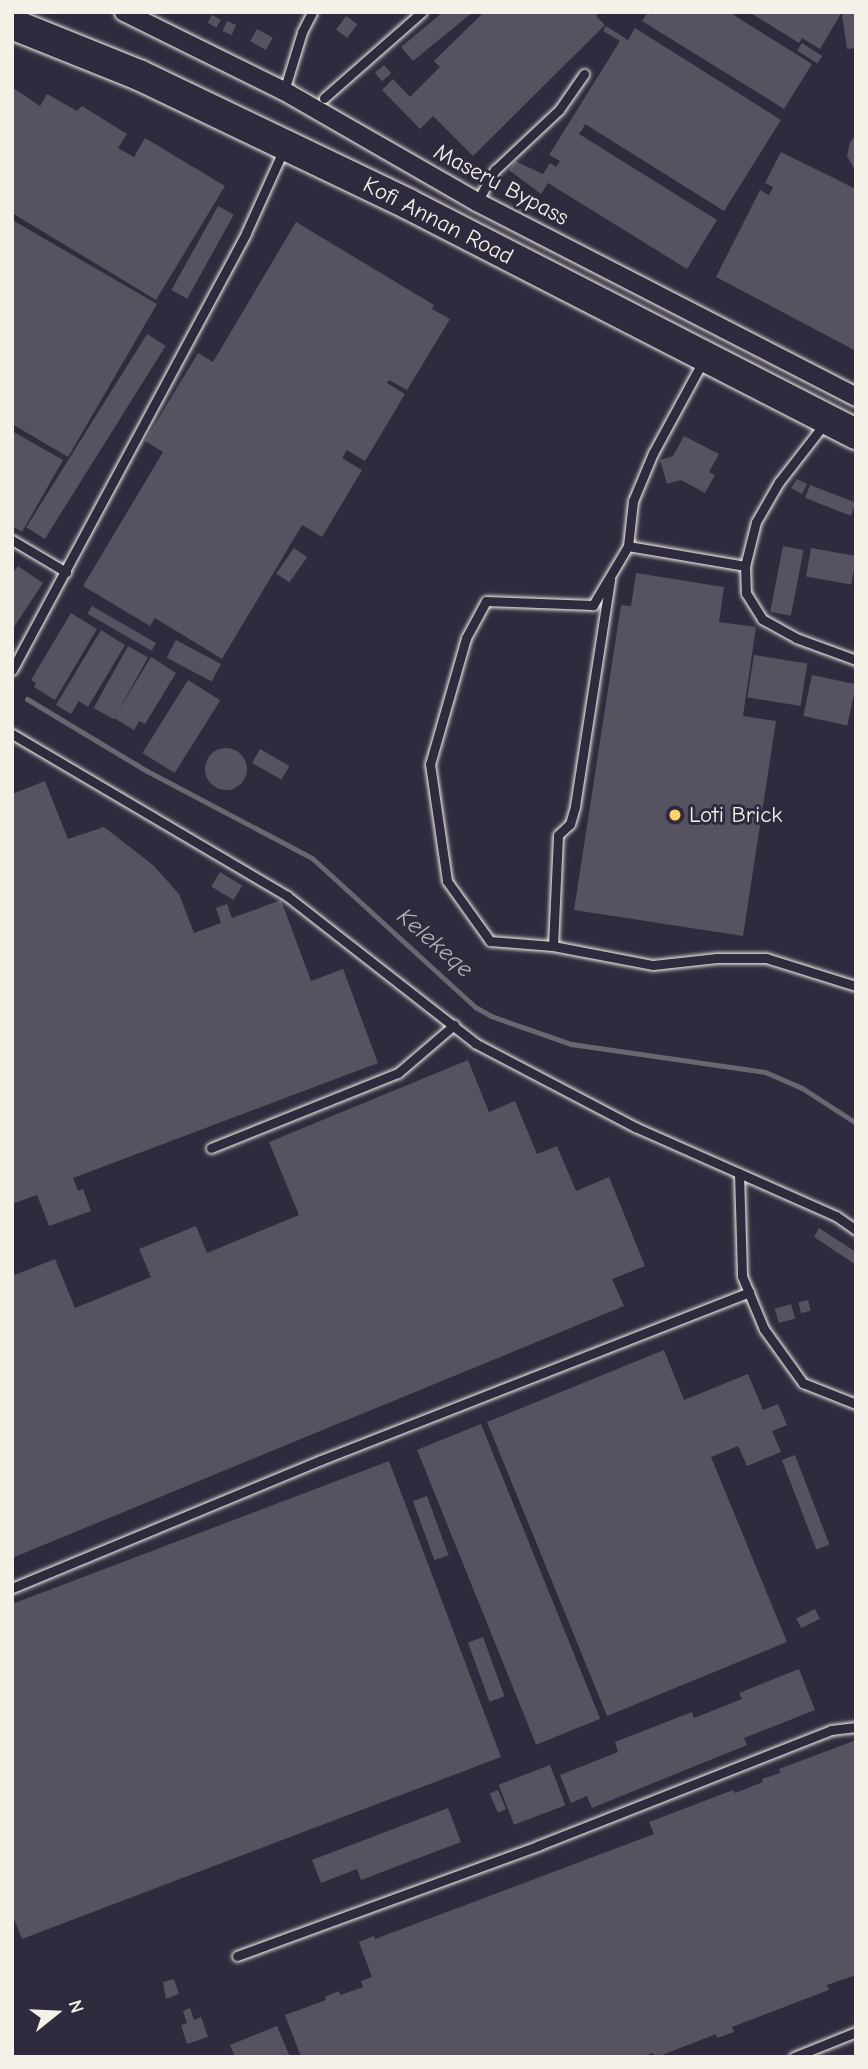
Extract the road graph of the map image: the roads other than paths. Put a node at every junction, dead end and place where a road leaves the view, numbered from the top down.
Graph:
1 (124, 12) edge
2 (312, 12) edge
3 (422, 12) edge
4 (148, 17) edge
5 (12, 24) edge
6 (584, 74) dead end
7 (284, 91) junction
8 (324, 98) dead end
9 (285, 145) junction
10 (477, 202) junction
11 (705, 356) junction
12 (856, 397) edge
13 (829, 418) junction
14 (856, 433) edge
15 (12, 540) edge
16 (628, 546) junction
17 (745, 566) junction
18 (65, 572) junction
19 (610, 575) junction
20 (856, 660) edge
21 (12, 670) edge
22 (12, 734) edge
23 (553, 946) junction
24 (856, 986) edge
25 (454, 1025) junction
26 (211, 1148) dead end
27 (739, 1173) junction
28 (856, 1230) edge
29 (749, 1292) junction
30 (856, 1404) edge
31 (12, 1588) edge
32 (856, 1727) edge
33 (237, 1956) dead end
34 (856, 2032) edge
35 (794, 2057) edge

1 - 4 street, Maseru Bypass
2 - 7 lane
3 - 8 lane
4 - 7 street, Maseru Bypass
5 - 9 main road, Kofi Annan Road
6 - 10 lane
7 - 10 street, Maseru Bypass
9 - 11 main road, Kofi Annan Road
9 - 18 lane
10 - 12 street, Maseru Bypass
11 - 13 main road, Kofi Annan Road
11 - 16 lane
13 - 14 main road, Kofi Annan Road
13 - 17 lane
15 - 18 lane
16 - 17 lane
16 - 19 lane
17 - 20 lane
18 - 21 lane
19 - 23 lane
19 - 23 lane
22 - 25 lane
23 - 24 lane
25 - 26 lane
25 - 27 lane
27 - 28 lane
27 - 29 lane
29 - 30 lane
29 - 31 lane
32 - 33 lane
34 - 35 lane

